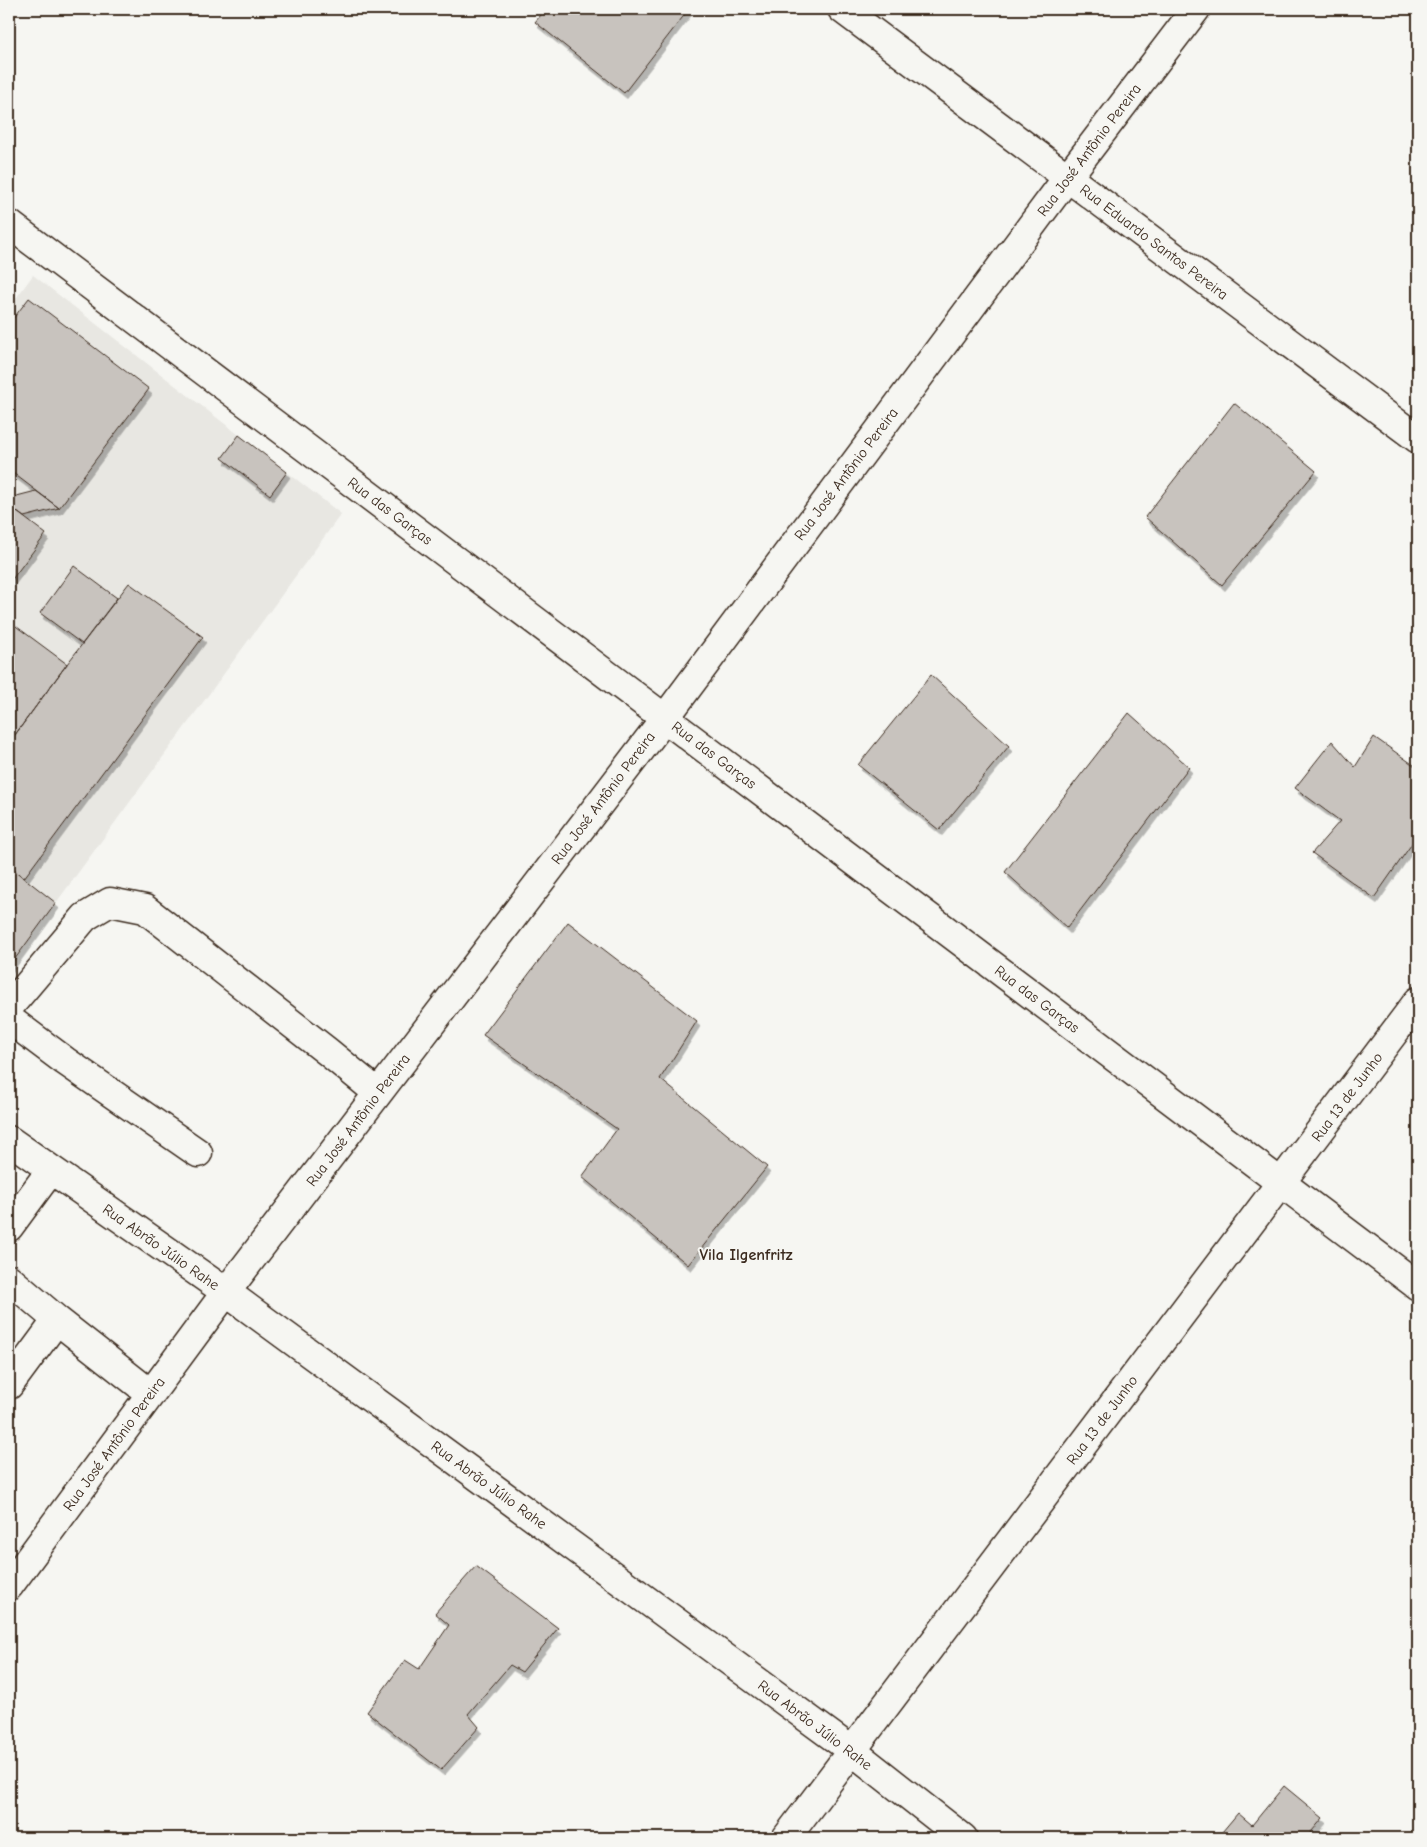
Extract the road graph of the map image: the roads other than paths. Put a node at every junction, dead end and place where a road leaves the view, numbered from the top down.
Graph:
1 (842, 9) edge
2 (1196, 9) edge
3 (1067, 178) junction
4 (9, 224) edge
5 (1418, 439) edge
6 (665, 718) junction
7 (1418, 1001) edge
8 (9, 1006) edge
9 (9, 1019) edge
10 (378, 1093) junction
11 (9, 1140) edge
12 (198, 1153) dead end
13 (51, 1170) junction
14 (1282, 1184) junction
15 (9, 1227) edge
16 (9, 1279) edge
17 (1418, 1286) edge
18 (226, 1292) junction
19 (57, 1320) junction
20 (9, 1385) edge
21 (150, 1394) junction
22 (9, 1586) edge
23 (851, 1750) junction
24 (786, 1838) edge
25 (962, 1838) edge

1 - 3 street, Rua Eduardo Santos Pereira
2 - 3 street, Rua José Antônio Pereira
3 - 5 street, Rua Eduardo Santos Pereira
3 - 6 street, Rua José Antônio Pereira
4 - 6 street, Rua das Garças
6 - 10 street, Rua José Antônio Pereira
6 - 14 street, Rua das Garças
7 - 14 street, Rua 13 de Junho
8 - 10 street
9 - 12 street
10 - 18 street, Rua José Antônio Pereira
11 - 13 street, Rua Abrão Júlio Rahe
13 - 15 street
13 - 18 street, Rua Abrão Júlio Rahe
14 - 17 street, Rua das Garças
14 - 23 street, Rua 13 de Junho
16 - 19 street
18 - 21 street, Rua José Antônio Pereira
18 - 23 street, Rua Abrão Júlio Rahe
19 - 20 street
19 - 21 street
21 - 22 street, Rua José Antônio Pereira
23 - 24 street, Rua 13 de Junho
23 - 25 street, Rua Abrão Júlio Rahe

